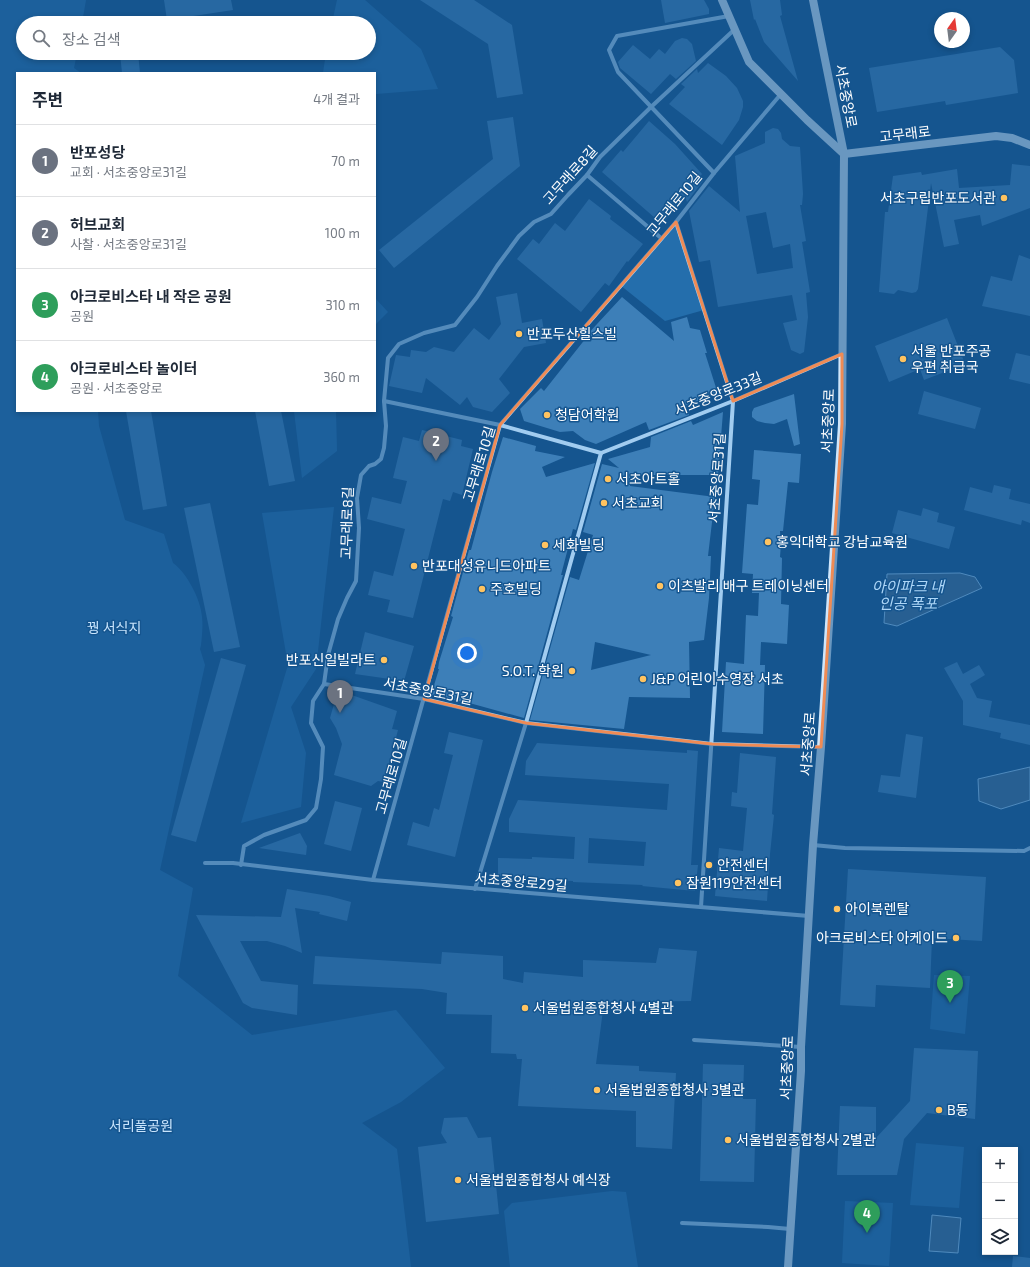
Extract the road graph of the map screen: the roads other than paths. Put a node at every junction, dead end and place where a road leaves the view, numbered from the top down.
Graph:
1 (722, 0) edge
2 (813, 0) edge
3 (729, 16) junction
4 (735, 29) junction
5 (781, 94) junction
6 (651, 107) junction
7 (1030, 145) edge
8 (844, 154) junction
9 (714, 172) junction
10 (587, 175) junction
11 (676, 222) junction
12 (661, 238) junction
13 (842, 354) junction
14 (384, 401) junction
15 (733, 401) junction
16 (500, 425) junction
17 (601, 453) junction
18 (324, 684) junction
19 (424, 699) junction
20 (526, 723) junction
21 (712, 744) junction
22 (821, 747) junction
23 (813, 845) junction
24 (1030, 848) edge
25 (205, 863) dead end
26 (241, 865) junction
27 (373, 880) junction
28 (475, 889) junction
29 (701, 907) junction
30 (809, 916) junction
31 (694, 1040) dead end
32 (801, 1046) junction
33 (682, 1223) dead end
34 (790, 1229) junction
35 (788, 1267) edge

1 - 3 main road
2 - 8 main road, 서초중앙로
3 - 4 main road
3 - 6 street
4 - 5 main road
4 - 6 street, 고무래로8길
5 - 8 main road
5 - 9 street, 고무래로10길
6 - 9 street
6 - 10 street, 고무래로8길
7 - 8 main road, 고무래로
8 - 13 main road, 서초중앙로
9 - 11 street, 고무래로10길
10 - 12 street
10 - 14 street, 고무래로8길
11 - 12 street, 고무래로10길
11 - 15 street, 서초중앙로31길
12 - 16 street, 고무래로10길
13 - 15 street, 서초중앙로33길
13 - 22 main road, 서초중앙로
14 - 16 street
14 - 18 street, 고무래로8길
15 - 17 street, 서초중앙로33길
15 - 21 street, 서초중앙로31길
16 - 17 street
16 - 19 street, 고무래로10길
17 - 20 street
18 - 19 street, 서초중앙로31길
18 - 26 street, 고무래로8길
19 - 20 street, 서초중앙로31길
19 - 27 street, 고무래로10길
20 - 21 street, 서초중앙로31길
20 - 28 street
21 - 22 street, 서초중앙로31길
21 - 29 street, 서초중앙로31길
22 - 23 main road, 서초중앙로
23 - 24 street
23 - 30 main road, 서초중앙로
25 - 26 street, 서초중앙로29길
26 - 27 street, 서초중앙로29길
27 - 28 street, 서초중앙로29길
28 - 29 street, 서초중앙로29길
29 - 30 street, 서초중앙로29길
30 - 32 main road, 서초중앙로
31 - 32 street
32 - 34 main road, 서초중앙로
33 - 34 street
34 - 35 main road, 서초중앙로

